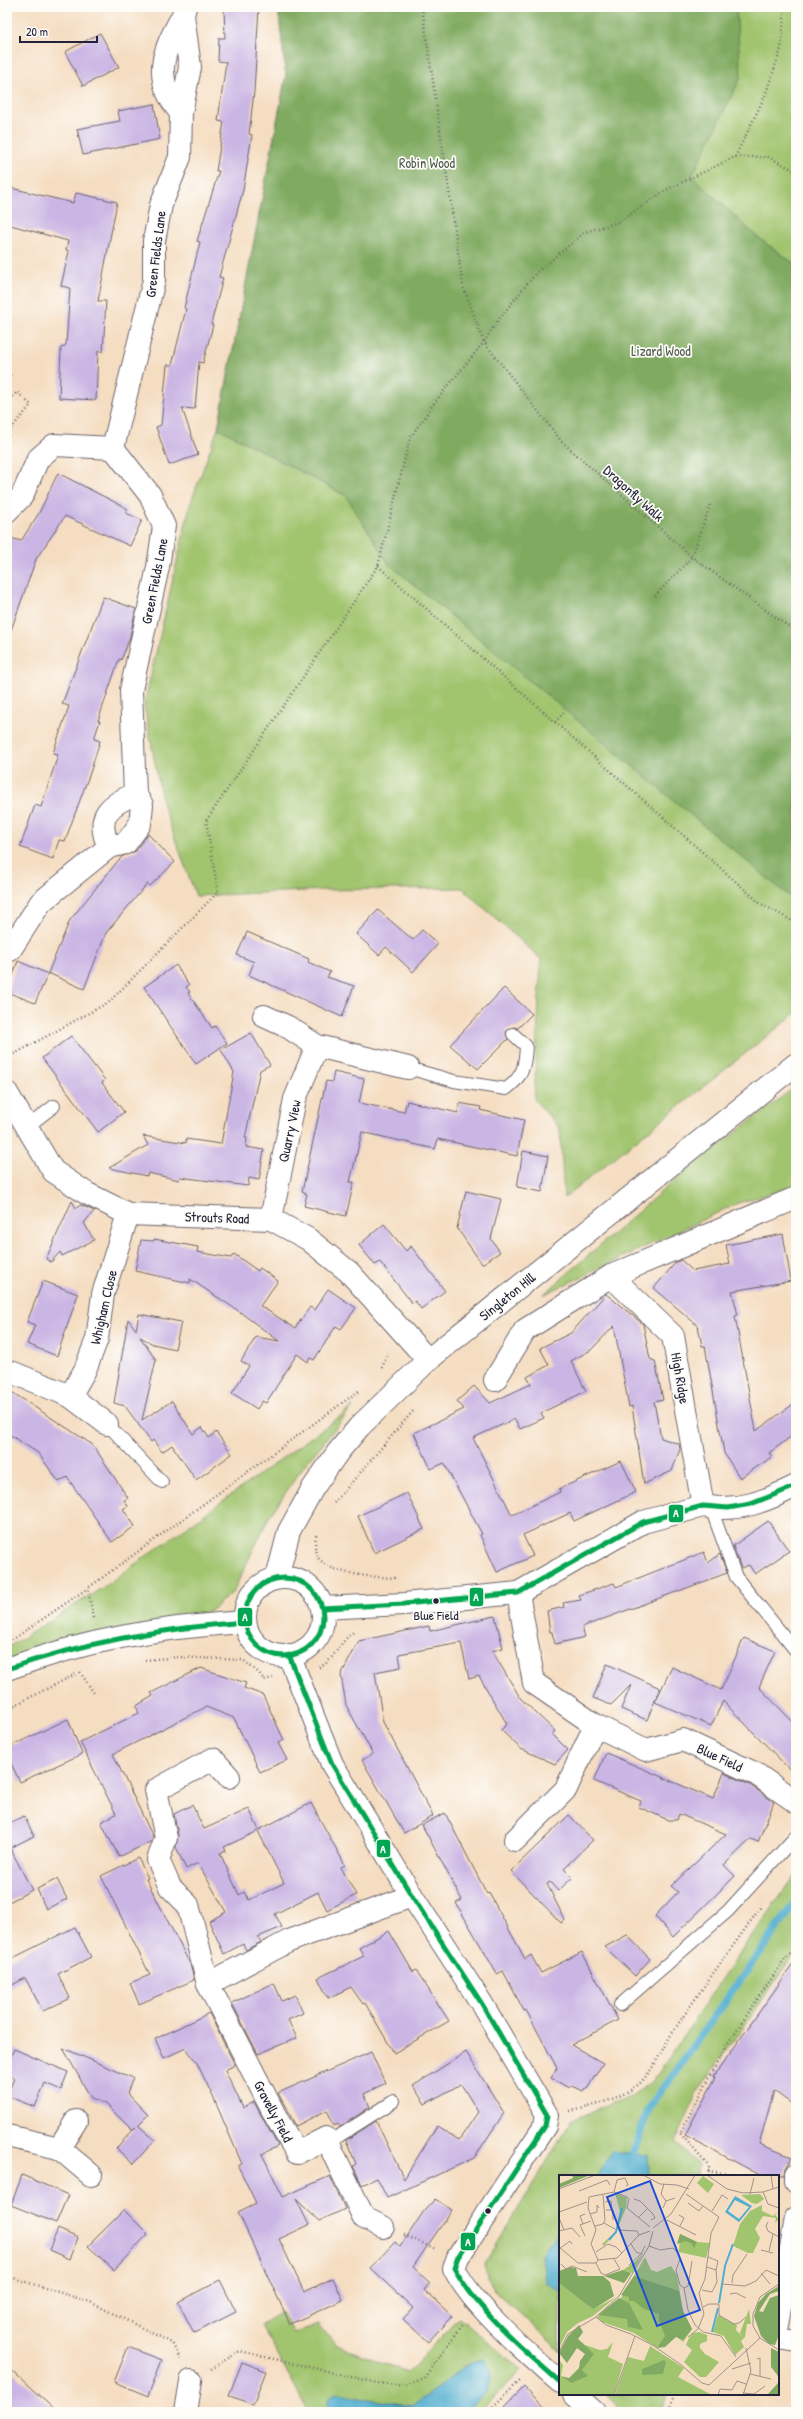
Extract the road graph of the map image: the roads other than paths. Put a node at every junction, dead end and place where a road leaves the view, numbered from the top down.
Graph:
1 (184, 11) edge
2 (113, 448) junction
3 (7, 511) edge
4 (135, 794) junction
5 (109, 847) junction
6 (10, 950) dead end
7 (264, 1016) dead end
8 (513, 1034) dead end
9 (317, 1046) junction
10 (796, 1064) edge
11 (408, 1068) joint
12 (7, 1093) edge
13 (54, 1106) dead end
14 (26, 1127) junction
15 (796, 1198) edge
16 (128, 1214) junction
17 (271, 1219) junction
18 (611, 1276) junction
19 (428, 1360) junction
20 (11, 1372) dead end
21 (495, 1380) dead end
22 (70, 1396) junction
23 (108, 1424) joint
24 (162, 1482) dead end
25 (796, 1486) edge
26 (707, 1507) junction
27 (277, 1578) junction
28 (518, 1593) junction
29 (322, 1608) junction
30 (244, 1622) junction
31 (796, 1651) edge
32 (289, 1655) junction
33 (7, 1669) edge
34 (595, 1725) junction
35 (229, 1777) dead end
36 (796, 1802) edge
37 (796, 1836) edge
38 (515, 1840) dead end
39 (412, 1896) junction
40 (208, 1984) junction
41 (620, 2005) dead end
42 (394, 2101) dead end
43 (76, 2121) dead end
44 (7, 2136) edge
45 (328, 2143) junction
46 (59, 2148) junction
47 (796, 2174) edge
48 (91, 2175) dead end
49 (796, 2182) edge
50 (796, 2218) edge
51 (383, 2227) road end
52 (779, 2318) edge
53 (779, 2339) edge
54 (796, 2342) edge
55 (192, 2381) road end
56 (559, 2381) edge
57 (575, 2395) edge
58 (186, 2412) edge
59 (594, 2412) edge

1 - 2 street, Green Fields Lane
2 - 3 street
2 - 4 street, Green Fields Lane
4 - 5 street
4 - 5 street, Green Fields Lane
5 - 6 street, Green Fields Lane
7 - 9 street
8 - 11 lane
9 - 11 street
9 - 17 street, Quarry View
10 - 19 street, Singleton Hill
12 - 14 street, Strouts Road
13 - 14 lane
14 - 16 street, Strouts Road
15 - 18 street
16 - 17 street, Strouts Road
16 - 22 street, Whigham Close
17 - 19 street, Strouts Road
18 - 21 street
18 - 26 street, High Ridge
19 - 27 street, Singleton Hill
20 - 22 street
22 - 23 street
23 - 24 lane
25 - 26 street
26 - 28 street
26 - 31 lane
27 - 29 street
27 - 30 street
28 - 29 street
28 - 34 street, Blue Field
29 - 32 street
30 - 32 street
30 - 33 street
32 - 39 street
34 - 36 street, Blue Field
34 - 38 street
35 - 40 street, Gravelly Field
37 - 41 lane
39 - 40 street
39 - 56 street
40 - 45 street, Gravelly Field
42 - 45 lane
43 - 46 street
44 - 46 street
45 - 51 street
46 - 48 street
47 - 49 street
50 - 52 street
53 - 54 street
55 - 58 street
57 - 59 street

